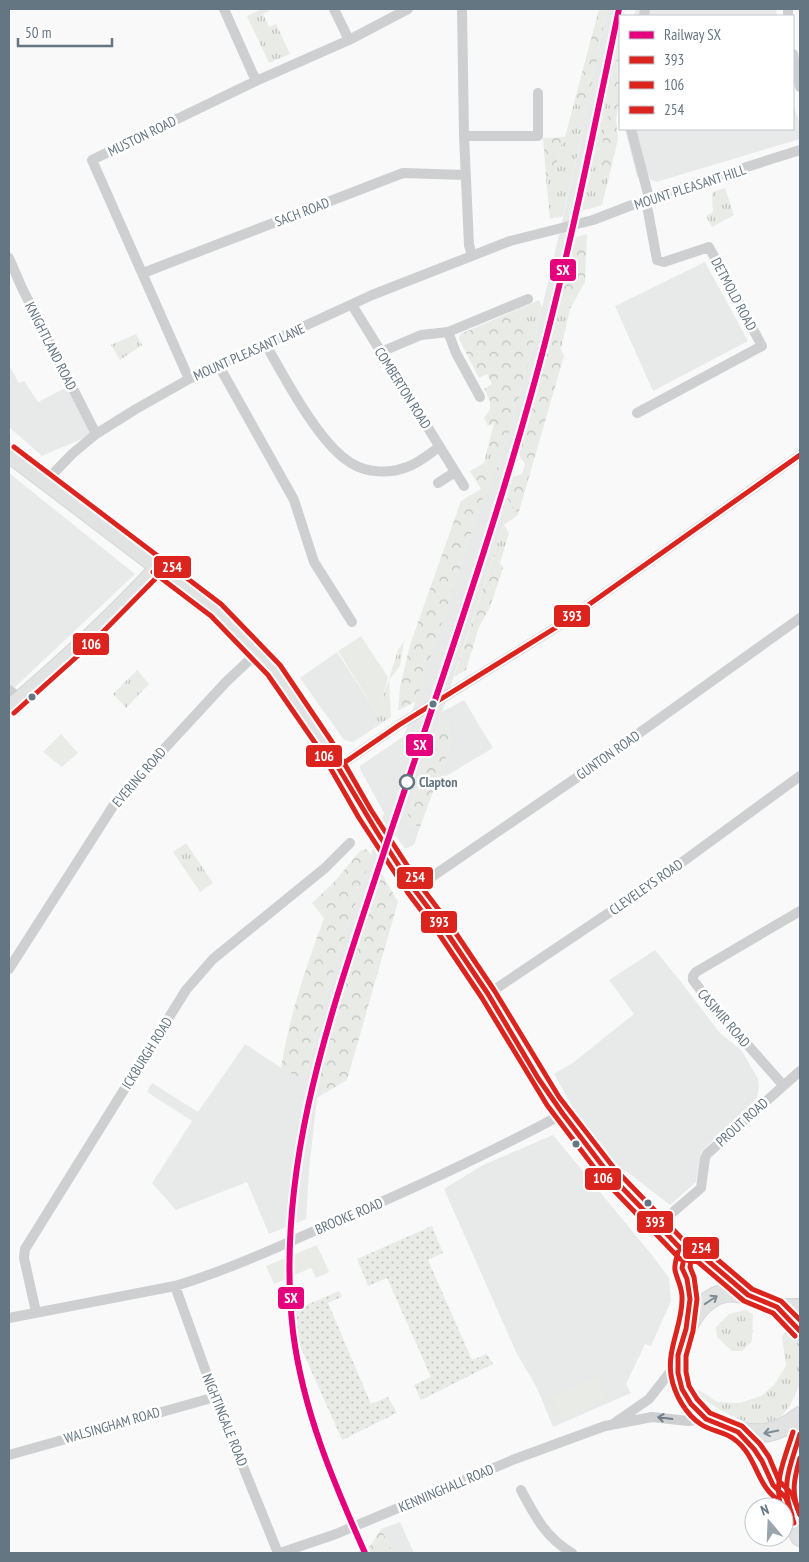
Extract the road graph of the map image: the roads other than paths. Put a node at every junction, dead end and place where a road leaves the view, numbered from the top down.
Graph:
1 (224, 9) edge
2 (334, 9) edge
3 (408, 9) edge
4 (462, 9) edge
5 (349, 40) junction
6 (794, 59) edge
7 (256, 81) junction
8 (800, 87) edge
9 (538, 93) dead end
10 (631, 130) edge
11 (464, 136) junction
12 (800, 150) edge
13 (465, 175) junction
14 (646, 199) junction
15 (560, 228) joint
16 (472, 255) junction
17 (9, 258) edge
18 (143, 274) junction
19 (528, 299) dead end
20 (352, 305) junction
21 (448, 332) junction
22 (266, 345) junction
23 (381, 352) junction
24 (219, 366) junction
25 (189, 379) junction
26 (480, 397) dead end
27 (637, 413) dead end
28 (96, 434) junction
29 (439, 446) junction
30 (9, 453) edge
31 (800, 455) edge
32 (455, 472) junction
33 (46, 481) junction
34 (438, 483) dead end
35 (464, 486) dead end
36 (158, 566) junction
37 (800, 618) edge
38 (352, 622) dead end
39 (258, 652) junction
40 (12, 698) edge
41 (338, 767) junction
42 (800, 776) edge
43 (350, 843) dead end
44 (414, 889) junction
45 (800, 912) edge
46 (9, 969) edge
47 (488, 994) junction
48 (800, 1071) edge
49 (783, 1085) junction
50 (563, 1114) junction
51 (658, 1225) junction
52 (684, 1253) junction
53 (175, 1286) junction
54 (748, 1295) junction
55 (777, 1307) junction
56 (800, 1307) edge
57 (36, 1312) junction
58 (9, 1318) edge
59 (686, 1329) junction
60 (800, 1331) edge
61 (678, 1362) junction
62 (215, 1397) junction
63 (800, 1416) edge
64 (706, 1419) junction
65 (612, 1424) junction
66 (738, 1432) junction
67 (800, 1434) edge
68 (9, 1455) edge
69 (521, 1490) dead end
70 (785, 1497) edge
71 (786, 1497) edge
72 (794, 1520) edge
73 (800, 1537) edge
74 (279, 1553) edge
75 (572, 1553) edge

1 - 7 street
2 - 5 street
3 - 5 street, MUSTON ROAD
4 - 11 street
5 - 7 street, MUSTON ROAD
6 - 8 street
7 - 18 street, MUSTON ROAD
9 - 11 street
10 - 14 street
11 - 13 street
12 - 14 street, MOUNT PLEASANT HILL
13 - 16 street
13 - 18 street, SACH ROAD
14 - 15 street, MOUNT PLEASANT HILL
14 - 27 street, DETMOLD ROAD
15 - 16 street, MOUNT PLEASANT LANE
16 - 20 street, MOUNT PLEASANT LANE
17 - 28 street, KNIGHTLAND ROAD
18 - 25 street, MUSTON ROAD
19 - 21 street
20 - 22 street, MOUNT PLEASANT LANE
20 - 23 street, COMBERTON ROAD
21 - 23 street
21 - 26 street
22 - 24 street, MOUNT PLEASANT LANE
22 - 29 street
23 - 29 street, COMBERTON ROAD
24 - 25 street, MOUNT PLEASANT LANE
24 - 38 street
25 - 28 street, MOUNT PLEASANT LANE
28 - 33 street, MOUNT PLEASANT LANE
29 - 32 street, COMBERTON ROAD
30 - 33 highway
31 - 41 street
32 - 34 street
32 - 35 street, COMBERTON ROAD
33 - 36 highway
36 - 39 highway
36 - 40 main road
37 - 44 street, GUNTON ROAD
39 - 41 highway
39 - 46 street, EVERING ROAD
41 - 44 highway
42 - 47 street, CLEVELEYS ROAD
43 - 57 street, ICKBURGH ROAD
44 - 47 highway
45 - 49 street, CASIMIR ROAD
47 - 50 highway
48 - 49 street, PROUT ROAD
49 - 51 street, PROUT ROAD
50 - 51 highway
50 - 53 street, BROOKE ROAD
51 - 52 highway
52 - 54 highway
52 - 59 highway
53 - 57 street, BROOKE ROAD
53 - 62 street, NIGHTINGALE ROAD
54 - 55 highway
59 -> 54 highway
55 - 56 main road
55 - 60 highway
57 - 58 street, BROOKE ROAD
59 - 61 highway
61 - 64 highway
61 - 65 street, KENNINGHALL ROAD
62 - 68 street, WALSINGHAM ROAD
62 - 74 street, NIGHTINGALE ROAD
63 -> 66 highway
64 -> 65 street, KENNINGHALL ROAD
64 - 66 highway
65 - 74 street, KENNINGHALL ROAD
66 - 70 highway
67 - 71 highway
69 - 75 street
72 - 73 highway

